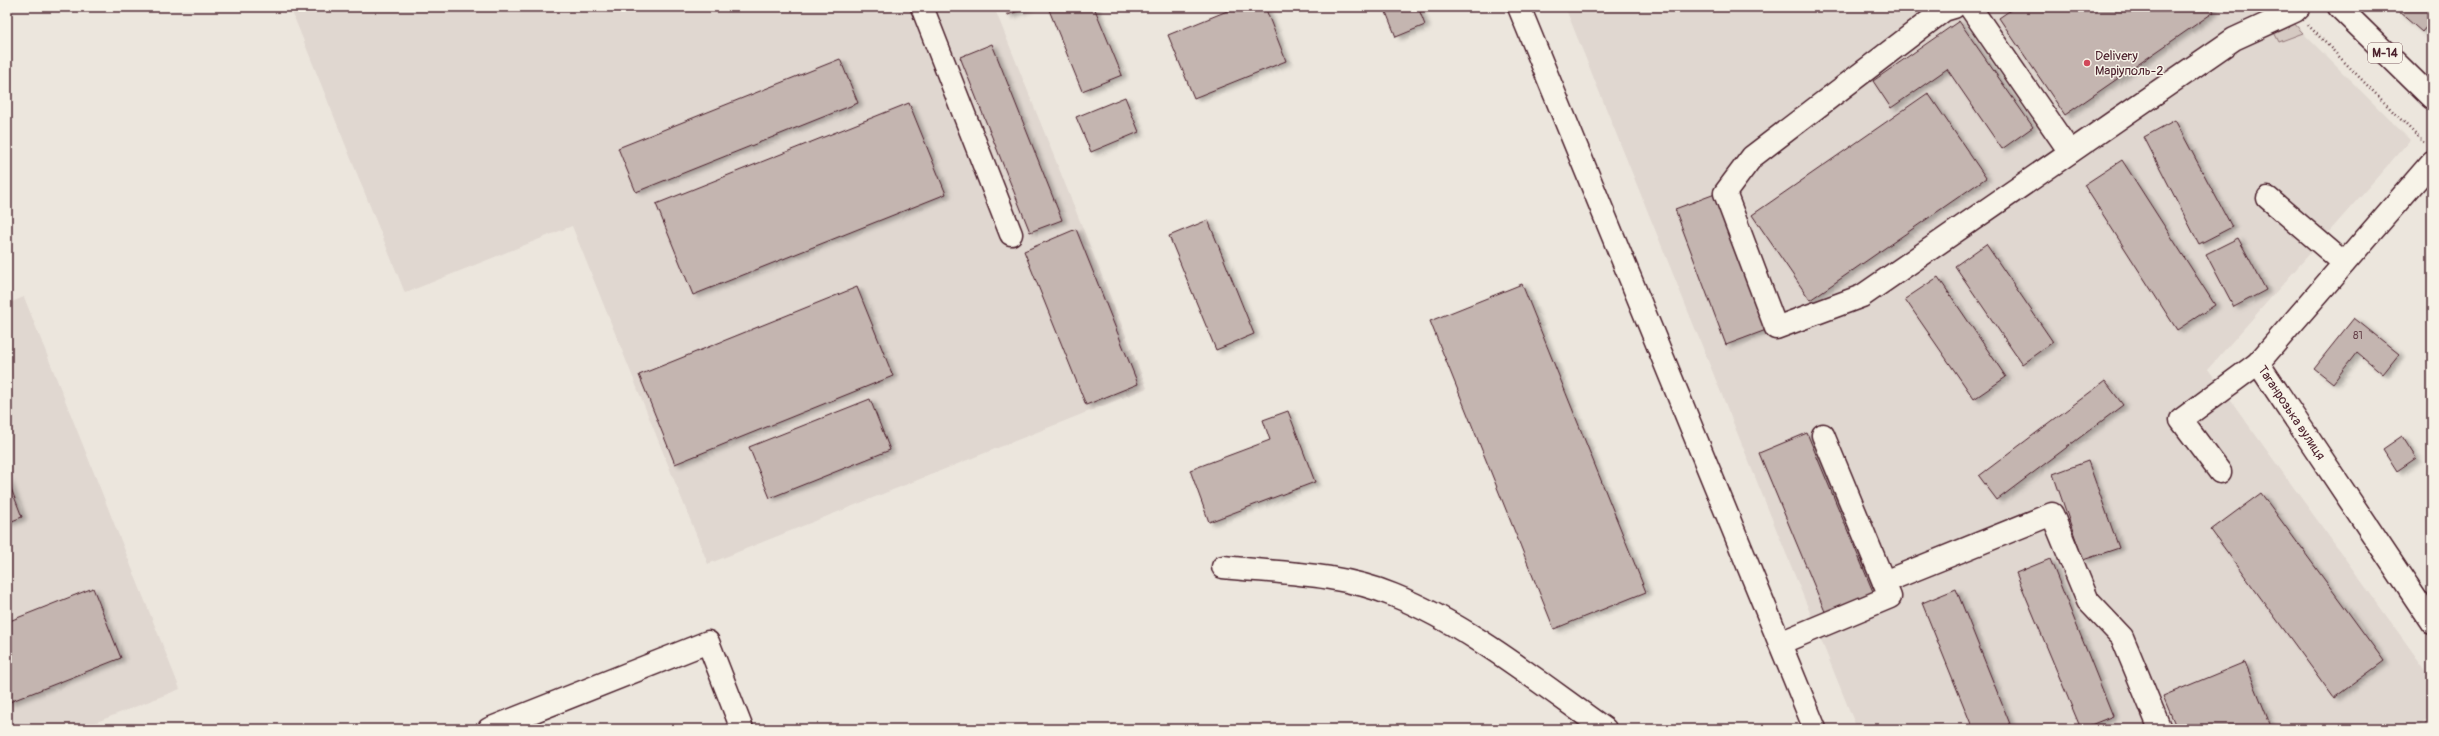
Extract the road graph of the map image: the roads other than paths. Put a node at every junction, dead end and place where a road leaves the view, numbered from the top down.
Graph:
1 (922, 7) edge
2 (1518, 7) edge
3 (1954, 7) edge
4 (1970, 7) edge
5 (2339, 7) edge
6 (2297, 9) edge
7 (2432, 98) edge
8 (2070, 152) junction
9 (2429, 154) edge
10 (2268, 198) dead end
11 (1012, 234) dead end
12 (2344, 264) junction
13 (2258, 363) junction
14 (1823, 435) dead end
15 (2220, 472) dead end
16 (1223, 567) dead end
17 (1884, 582) junction
18 (2432, 623) edge
19 (1780, 643) junction
20 (489, 729) edge
21 (742, 729) edge
22 (1604, 729) edge
23 (1815, 729) edge
24 (2160, 729) edge

1 - 11 main road
2 - 19 main road
3 - 8 main road
4 - 8 main road
5 - 7 main road, М-14
6 - 8 main road
9 - 12 main road, Таганрозька вулиця
10 - 12 main road
12 - 13 main road, Таганрозька вулиця
13 - 15 main road
13 - 18 main road, Таганрозька вулиця
14 - 17 main road
16 - 22 main road
17 - 19 main road
17 - 24 main road
19 - 23 main road
20 - 21 main road

